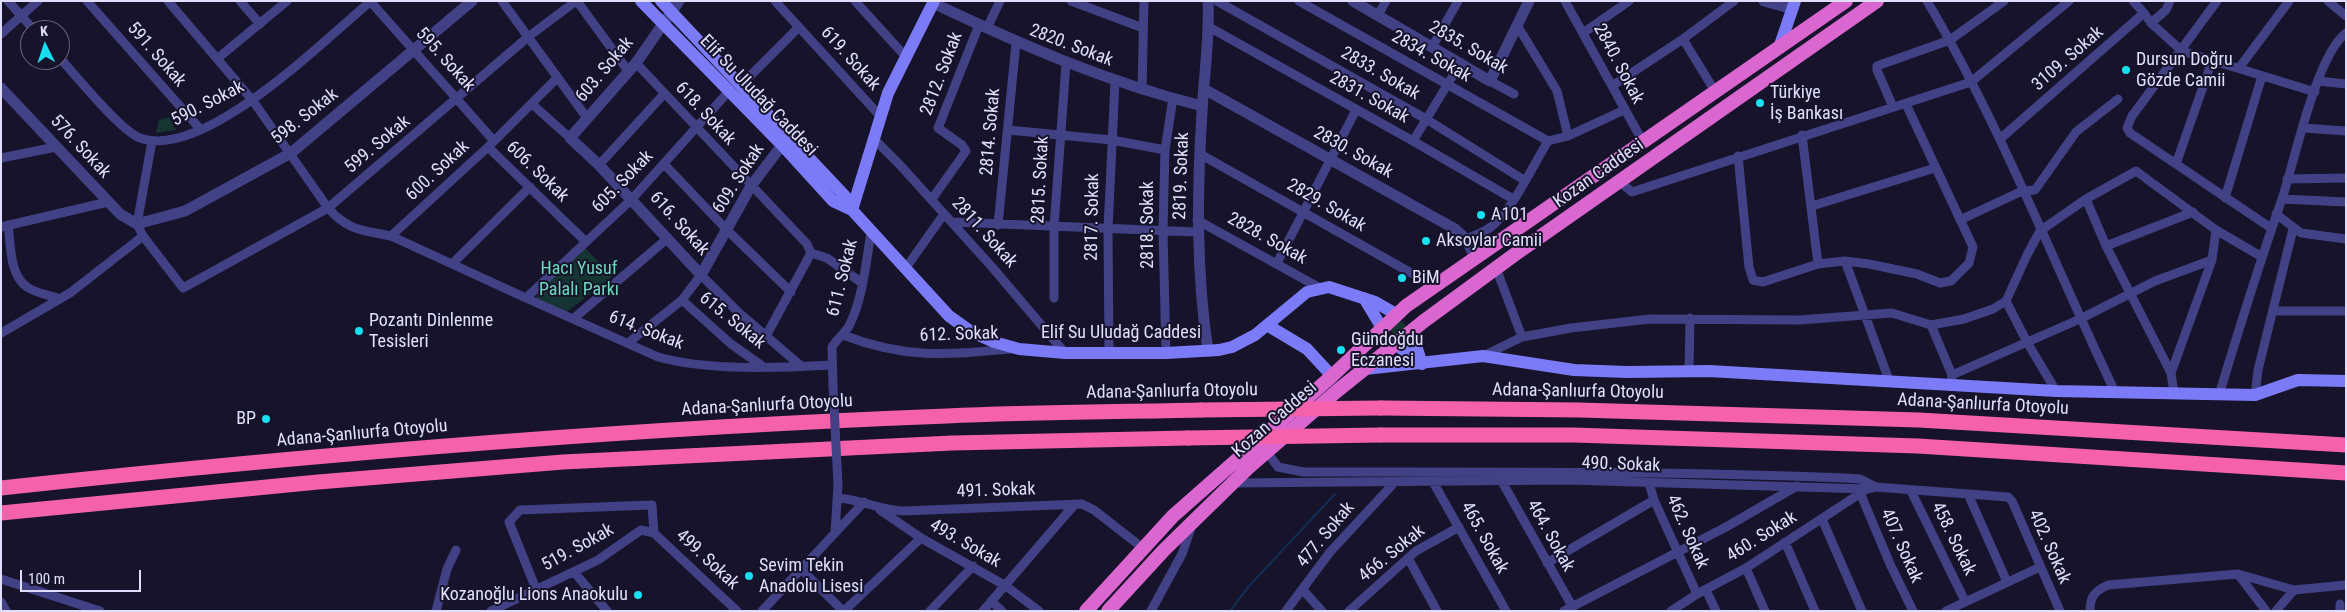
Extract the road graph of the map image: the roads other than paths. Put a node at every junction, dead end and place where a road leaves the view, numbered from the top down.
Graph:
1 (8, 1) edge
2 (38, 1) edge
3 (87, 1) edge
4 (168, 1) edge
5 (240, 1) edge
6 (287, 1) edge
7 (371, 1) edge
8 (472, 1) edge
9 (502, 1) edge
10 (577, 1) edge
11 (641, 1) edge
12 (661, 1) edge
13 (679, 1) edge
14 (775, 1) edge
15 (1000, 1) edge
16 (1071, 1) edge
17 (1144, 1) edge
18 (1208, 1) edge
19 (1217, 1) edge
20 (1299, 1) edge
21 (1353, 1) edge
22 (1386, 1) edge
23 (1458, 1) edge
24 (1529, 1) edge
25 (1565, 1) edge
26 (1629, 1) edge
27 (1734, 1) edge
28 (1764, 1) edge
29 (1846, 1) edge
30 (1877, 1) edge
31 (1927, 1) edge
32 (2004, 1) edge
33 (2069, 1) edge
34 (2133, 1) edge
35 (2170, 1) edge
36 (2217, 1) edge
37 (2289, 1) edge
38 (2328, 1) edge
39 (934, 2) edge
40 (861, 3) edge
41 (1794, 5) edge
42 (671, 12) junction
43 (2144, 13) junction
44 (1378, 15) junction
45 (22, 16) junction
46 (2346, 16) edge
47 (25, 20) edge
48 (260, 24) junction
49 (665, 24) junction
50 (1517, 24) junction
51 (2151, 24) junction
52 (799, 27) junction
53 (983, 27) junction
54 (1210, 27) junction
55 (1143, 28) junction
56 (1584, 32) junction
57 (2346, 33) edge
58 (1, 34) edge
59 (528, 37) junction
60 (1683, 39) junction
61 (1950, 40) junction
62 (1016, 43) junction
63 (1432, 47) junction
64 (1779, 48) junction
65 (415, 50) junction
66 (2182, 51) junction
67 (905, 56) junction
68 (218, 58) junction
69 (2212, 61) junction
70 (1066, 63) junction
71 (1460, 64) junction
72 (632, 67) junction
73 (2239, 68) junction
74 (70, 69) edge
75 (2262, 76) junction
76 (557, 78) junction
77 (1490, 80) junction
78 (2318, 81) junction
79 (1116, 82) junction
80 (1971, 82) junction
81 (1446, 84) junction
82 (2346, 84) edge
83 (741, 85) junction
84 (1612, 86) junction
85 (1204, 89) junction
86 (2, 90) edge
87 (1142, 90) junction
88 (729, 91) junction
89 (2314, 92) junction
90 (1716, 93) junction
91 (664, 94) junction
92 (1514, 94) dead end
93 (1173, 98) junction
94 (458, 99) junction
95 (2118, 99) dead end
96 (253, 101) junction
97 (532, 104) junction
98 (1906, 104) junction
99 (1202, 106) junction
100 (1893, 108) junction
101 (1356, 110) junction
102 (1624, 110) junction
103 (880, 117) junction
104 (587, 118) junction
105 (1426, 119) junction
106 (696, 127) junction
107 (2303, 128) junction
108 (201, 130) junction
109 (1008, 130) junction
110 (2346, 131) edge
111 (1060, 134) junction
112 (1802, 135) junction
113 (1568, 136) junction
114 (570, 138) junction
115 (874, 139) junction
116 (2000, 139) junction
117 (1112, 140) junction
118 (1413, 140) junction
119 (152, 141) junction
120 (1548, 141) junction
121 (1643, 142) junction
122 (491, 144) junction
123 (782, 144) junction
124 (56, 146) junction
125 (1165, 150) junction
126 (291, 153) junction
127 (1200, 154) junction
128 (1738, 156) junction
129 (1, 158) edge
130 (1331, 160) junction
131 (664, 164) junction
132 (2176, 164) junction
133 (599, 165) junction
134 (1935, 168) junction
135 (2346, 178) edge
136 (2288, 179) junction
137 (1524, 180) junction
138 (1620, 182) junction
139 (751, 186) junction
140 (530, 187) junction
141 (2022, 191) junction
142 (2225, 198) junction
143 (632, 199) junction
144 (1513, 199) junction
145 (2086, 199) junction
146 (2282, 199) junction
147 (932, 200) junction
148 (108, 202) junction
149 (2346, 202) edge
150 (1812, 206) junction
151 (328, 208) junction
152 (852, 210) junction
153 (1304, 212) junction
154 (2193, 212) junction
155 (944, 214) junction
156 (2276, 214) junction
157 (1197, 220) junction
158 (1960, 220) junction
159 (953, 222) junction
160 (137, 224) junction
161 (998, 225) junction
162 (5, 226) edge
163 (1054, 227) junction
164 (1490, 227) junction
165 (2271, 228) junction
166 (1108, 229) junction
167 (2293, 229) junction
168 (727, 230) junction
169 (1163, 230) junction
170 (2216, 230) junction
171 (2040, 231) junction
172 (871, 232) junction
173 (1197, 232) junction
174 (143, 236) junction
175 (391, 236) junction
176 (668, 238) junction
177 (1466, 239) junction
178 (2346, 239) edge
179 (586, 242) junction
180 (1498, 242) junction
181 (2106, 246) junction
182 (811, 253) junction
183 (1475, 257) junction
184 (2262, 257) junction
185 (2212, 260) junction
186 (1845, 262) junction
187 (452, 263) junction
188 (1277, 263) junction
189 (1818, 264) junction
190 (1496, 268) junction
191 (905, 269) junction
192 (701, 274) junction
193 (862, 283) junction
194 (1436, 287) junction
195 (1320, 288) junction
196 (791, 292) junction
197 (2132, 293) junction
198 (526, 298) junction
199 (1054, 298) dead end
200 (1364, 298) junction
201 (60, 299) junction
202 (682, 300) junction
203 (2006, 301) junction
204 (2273, 311) junction
205 (2346, 311) edge
206 (1864, 315) junction
207 (1690, 318) junction
208 (2080, 319) junction
209 (574, 320) junction
210 (1390, 320) junction
211 (1267, 325) junction
212 (1931, 326) junction
213 (1, 333) edge
214 (1412, 333) junction
215 (843, 335) junction
216 (766, 336) junction
217 (1522, 338) junction
218 (2027, 342) junction
219 (628, 343) junction
220 (1395, 344) junction
221 (1019, 349) junction
222 (1208, 351) junction
223 (1065, 353) junction
224 (1166, 353) junction
225 (1109, 354) junction
226 (1483, 356) junction
227 (1422, 364) junction
228 (832, 365) junction
229 (762, 366) junction
230 (801, 366) junction
231 (1365, 369) junction
232 (1689, 370) junction
233 (2171, 373) junction
234 (1332, 376) junction
235 (1889, 380) junction
236 (1951, 380) junction
237 (2346, 381) edge
238 (2056, 391) junction
239 (2115, 392) junction
240 (2174, 393) junction
241 (2219, 395) junction
242 (2255, 395) junction
243 (2346, 445) edge
244 (1266, 452) junction
245 (2346, 473) edge
246 (1501, 480) junction
247 (1433, 482) junction
248 (1649, 482) junction
249 (1232, 483) junction
250 (1394, 483) junction
251 (1797, 486) junction
252 (1, 488) edge
253 (1868, 490) junction
254 (1912, 491) junction
255 (1968, 494) junction
256 (2008, 497) joint
257 (838, 498) junction
258 (1654, 500) junction
259 (864, 502) junction
260 (1075, 504) junction
261 (874, 506) junction
262 (1, 513) edge
263 (1822, 519) junction
264 (1193, 520) junction
265 (1458, 527) junction
266 (654, 533) junction
267 (835, 533) junction
268 (921, 538) junction
269 (1784, 542) junction
270 (1144, 549) junction
271 (456, 550) dead end
272 (1677, 551) junction
273 (1408, 558) junction
274 (1547, 563) junction
275 (973, 566) junction
276 (2040, 567) junction
277 (1746, 568) junction
278 (801, 569) junction
279 (574, 572) junction
280 (2238, 574) junction
281 (1, 579) edge
282 (2007, 582) junction
283 (2346, 585) edge
284 (1006, 586) junction
285 (536, 589) junction
286 (1303, 590) junction
287 (1706, 590) junction
288 (2294, 590) junction
289 (1697, 594) junction
290 (991, 601) junction
291 (1965, 601) junction
292 (1, 602) edge
293 (1568, 609) edge
294 (606, 610) edge
295 (1436, 610) edge
296 (6, 611) edge
297 (100, 611) edge
298 (436, 611) edge
299 (491, 611) edge
300 (737, 611) edge
301 (762, 611) edge
302 (843, 611) edge
303 (930, 611) edge
304 (983, 611) edge
305 (1002, 611) edge
306 (1039, 611) edge
307 (1086, 611) edge
308 (1108, 611) edge
309 (1151, 611) edge
310 (1286, 611) edge
311 (1322, 611) edge
312 (1349, 611) edge
313 (1506, 611) edge
314 (1671, 611) edge
315 (1716, 611) edge
316 (1765, 611) edge
317 (1815, 611) edge
318 (1862, 611) edge
319 (1912, 611) edge
320 (1946, 611) edge
321 (2060, 611) edge
322 (2090, 611) edge
323 (2266, 611) edge
324 (2276, 611) edge

1 - 45 street
2 - 45 street
3 - 108 street, 591. Sokak
4 - 68 street
5 - 48 street
6 - 48 street
7 - 65 street, 595. Sokak
7 - 96 street, 590. Sokak
8 - 65 street, 598. Sokak
9 - 59 street
10 - 59 street, 599. Sokak
10 - 72 street, 618. Sokak
11 - 49 main road, Elif Su Uludağ Caddesi
12 - 42 main road, Elif Su Uludağ Caddesi
13 - 42 street, 603. Sokak
14 - 52 street, 619. Sokak
15 - 53 street
16 - 55 street
17 - 55 street
18 - 54 street, 2819. Sokak
19 - 105 street, 2833. Sokak
20 - 81 street, 2834. Sokak
21 - 44 street, 2835. Sokak
22 - 44 street
23 - 63 street
24 - 50 street
25 - 56 street, 2840. Sokak
26 - 56 street
27 - 60 street
28 - 41 street
29 - 64 highway, Kozan Caddesi
30 - 138 highway, Kozan Caddesi
31 - 61 street
32 - 61 street
33 - 80 street
34 - 43 street
35 - 51 street
36 - 66 street
37 - 73 street
38 - 46 street
39 - 53 street, 2820. Sokak
39 - 67 main road
40 - 67 street
41 - 64 main road
42 - 49 street, 603. Sokak
42 - 83 main road, Elif Su Uludağ Caddesi
43 - 51 street
43 - 116 street, 3109. Sokak
44 - 63 street, 2835. Sokak
45 - 47 street
45 - 58 street
48 - 68 street
49 - 72 street, 603. Sokak
49 - 88 main road, Elif Su Uludağ Caddesi
50 - 77 street
50 - 113 street
51 - 66 street
52 - 83 street
52 - 103 street, 619. Sokak
53 - 62 street, 2820. Sokak
53 - 147 street, 2812. Sokak
54 - 85 street, 2819. Sokak
54 - 101 street, 2831. Sokak
55 - 87 street
56 - 84 street, 2840. Sokak
57 - 78 street
59 - 76 street
59 - 94 street, 599. Sokak
60 - 84 street
60 - 90 street
61 - 80 street
61 - 100 street
62 - 70 street, 2820. Sokak
62 - 109 street, 2814. Sokak
63 - 71 street, 2835. Sokak
64 - 90 highway, Kozan Caddesi
65 - 94 street, 595. Sokak
65 - 126 street, 598. Sokak
66 - 69 street
66 - 132 street
67 - 103 main road
68 - 96 street
69 - 73 street
69 - 132 street
70 - 79 street, 2820. Sokak
70 - 111 street, 2815. Sokak
71 - 77 street, 2835. Sokak
71 - 81 street
72 - 91 street, 618. Sokak
72 - 104 street, 603. Sokak
73 - 75 street
74 - 119 street, 590. Sokak
75 - 89 street
75 - 142 street
76 - 97 street, 600. Sokak
76 - 104 street
77 - 92 street, 2835. Sokak
78 - 82 street
78 - 89 street
79 - 87 street, 2820. Sokak
79 - 117 street, 2817. Sokak
80 - 98 street
80 - 116 street
81 - 105 street
81 - 120 street, 2834. Sokak
83 - 152 main road, Elif Su Uludağ Caddesi
84 - 102 street, 2840. Sokak
85 - 99 street, 2819. Sokak
85 - 130 street, 2830. Sokak
86 - 124 street, 576. Sokak
87 - 93 street, 2820. Sokak
88 - 106 street, 605. Sokak
88 - 123 main road, Elif Su Uludağ Caddesi
89 - 107 street
90 - 121 highway, Kozan Caddesi
91 - 106 street, 618. Sokak
91 - 133 street
93 - 99 street, 2820. Sokak
93 - 125 street, 2818. Sokak
94 - 122 street, 595. Sokak
94 - 151 street, 599. Sokak
95 - 141 street
96 - 108 street, 590. Sokak
96 - 126 street
97 - 114 street, 616. Sokak
97 - 122 street, 600. Sokak
98 - 100 street
98 - 134 street
99 - 127 street, 2819. Sokak
100 - 112 street
101 - 118 street, 2831. Sokak
101 - 130 street
102 - 113 street
102 - 121 street, 2840. Sokak
103 - 115 main road
104 - 114 street, 603. Sokak
105 - 118 street
105 - 137 street, 2833. Sokak
106 - 131 street, 605. Sokak
106 - 139 street, 618. Sokak
107 - 110 street
107 - 136 street
108 - 119 street, 590. Sokak
109 - 111 street
109 - 161 street, 2814. Sokak
111 - 117 street
111 - 163 street, 2815. Sokak
112 - 128 street
112 - 150 street
113 - 120 street
114 - 133 street, 616. Sokak
115 - 147 street, 2811. Sokak
115 - 152 main road
116 - 141 street
117 - 125 street
117 - 166 street, 2817. Sokak
118 - 144 street, 2831. Sokak
119 - 160 street
120 - 137 street
121 - 180 highway, Kozan Caddesi
122 - 140 street, 606. Sokak
122 - 175 street, 600. Sokak
123 - 139 street, 609. Sokak
123 - 152 main road, Elif Su Uludağ Caddesi
124 - 129 street
124 - 148 street, 576. Sokak
125 - 169 street, 2818. Sokak
126 - 151 street
126 - 160 street, 598. Sokak
127 - 153 street, 2829. Sokak
127 - 157 street, 2819. Sokak
128 - 138 street
128 - 189 street
130 - 153 street
130 - 177 street, 2830. Sokak
131 - 143 street, 605. Sokak
131 - 168 street
132 - 142 street
133 - 143 street, 616. Sokak
134 - 150 street
134 - 158 street
135 - 136 street
136 - 146 street
137 - 144 street
138 - 190 highway, Kozan Caddesi
139 - 168 street, 609. Sokak
139 - 182 street, 618. Sokak
140 - 179 street, 606. Sokak
140 - 187 street
141 - 158 street
141 - 171 street
142 - 165 street
143 - 176 street, 616. Sokak
143 - 179 street, 605. Sokak
144 - 164 street
145 - 154 street
145 - 171 street
145 - 181 street
146 - 149 street
146 - 156 street
147 - 155 street, 2811. Sokak
148 - 160 street, 576. Sokak
148 - 162 street
150 - 189 street
151 - 174 street, 599. Sokak
151 - 175 street
152 - 172 main road, Elif Su Uludağ Caddesi
153 - 188 street
153 - 194 street, 2829. Sokak
154 - 170 street
154 - 181 street
155 - 159 street, 2811. Sokak
155 - 191 street
156 - 165 street
156 - 167 street
157 - 173 street, 2819. Sokak
157 - 188 street, 2828. Sokak
158 - 186 street
159 - 161 street
159 - 223 street, 2811. Sokak
160 - 174 street
161 - 163 street
162 - 201 street
163 - 166 street
163 - 199 street, 2815. Sokak
164 - 177 street
164 - 180 street
165 - 184 street
166 - 169 street
166 - 225 street, 2817. Sokak
167 - 178 street
167 - 204 street
168 - 192 street, 609. Sokak
168 - 196 street
169 - 173 street
169 - 224 street, 2818. Sokak
170 - 184 street
170 - 185 street
171 - 203 street
171 - 208 street
172 - 191 main road, Elif Su Uludağ Caddesi
172 - 193 street, 611. Sokak
173 - 222 street, 2819. Sokak
174 - 201 street
175 - 187 street, 614. Sokak
176 - 192 street, 616. Sokak
176 - 209 street
177 - 183 street, 2830. Sokak
179 - 198 street, 605. Sokak
180 - 183 highway, Kozan Caddesi
181 - 197 street
182 - 193 street
182 - 196 street
183 - 194 highway, Kozan Caddesi
184 - 241 street
185 - 197 street
185 - 233 street
186 - 189 street
186 - 206 street
187 - 198 street, 614. Sokak
188 - 195 street, 2828. Sokak
190 - 214 highway, Kozan Caddesi
190 - 217 street
191 - 221 main road, Elif Su Uludağ Caddesi
192 - 202 street, 609. Sokak
192 - 216 street, 616. Sokak
193 - 215 street, 611. Sokak
194 - 210 highway, Kozan Caddesi
195 - 200 main road
195 - 211 main road, Elif Su Uludağ Caddesi
196 - 216 street
197 - 208 street
197 - 233 street
198 - 209 street, 614. Sokak
200 - 210 main road
200 - 210 main road
201 - 213 street
202 - 219 street, 609. Sokak
202 - 229 street, 615. Sokak
203 - 212 street
203 - 218 street
204 - 205 street
204 - 242 street
206 - 207 street
206 - 212 street
206 - 235 street
207 - 217 street
207 - 232 street
208 - 218 street
208 - 239 street
209 - 219 street, 614. Sokak
210 - 214 highway
210 - 220 highway
210 - 234 highway, Kozan Caddesi
211 - 222 main road, Elif Su Uludağ Caddesi
211 - 234 main road
212 - 236 street
214 - 220 highway, Kozan Caddesi
214 - 227 main road
215 - 221 street, 612. Sokak
215 - 228 street, 611. Sokak
216 - 230 street, 616. Sokak
217 - 226 street
218 - 236 street
218 - 238 street
219 - 229 street, 614. Sokak
220 - 227 main road
220 - 231 highway, Kozan Caddesi
221 - 223 main road, Elif Su Uludağ Caddesi
222 - 224 main road, Elif Su Uludağ Caddesi
223 - 225 main road, Elif Su Uludağ Caddesi
224 - 225 main road, Elif Su Uludağ Caddesi
226 - 227 main road
226 - 232 main road
227 - 231 main road
228 - 230 street, 614. Sokak
228 - 257 street, 611. Sokak, bridge
229 - 230 street, 614. Sokak
231 - 244 highway, Kozan Caddesi
232 - 235 main road
233 - 240 street
234 - 270 highway, Kozan Caddesi
235 - 236 main road
236 - 238 main road
237 - 242 main road
238 - 239 main road
239 - 240 main road
240 - 241 main road
241 - 242 main road
243 - 252 highway, Adana-Şanlıurfa Otoyolu, bridge
244 - 249 highway, Kozan Caddesi
244 - 253 street
245 - 262 highway, bridge
246 - 247 street, 490. Sokak
246 - 248 street, 490. Sokak
246 - 274 street, 464. Sokak
247 - 250 street, 490. Sokak
247 - 265 street, 465. Sokak
248 - 251 street, 490. Sokak
248 - 258 street, 462. Sokak
249 - 250 street, 490. Sokak
249 - 264 highway, Kozan Caddesi
250 - 286 street, 477. Sokak
251 - 253 street, 490. Sokak
251 - 272 street
253 - 254 street, 490. Sokak
253 - 263 street, 460. Sokak
253 - 319 street, 407. Sokak
254 - 255 street, 490. Sokak
254 - 291 street, 458. Sokak
255 - 256 street, 490. Sokak
255 - 282 street
256 - 276 street, 402. Sokak
257 - 259 street, 491. Sokak
257 - 267 street, 611. Sokak
258 - 272 street, 462. Sokak
258 - 274 street
259 - 261 street, 491. Sokak
259 - 267 street
260 - 261 street, 491. Sokak
260 - 270 street, 491. Sokak
260 - 284 street
261 - 268 street, 493. Sokak
263 - 269 street, 460. Sokak
263 - 318 street
264 - 308 highway, Kozan Caddesi
264 - 309 street
265 - 273 street, 466. Sokak
265 - 313 street, 465. Sokak
266 - 279 street, 519. Sokak
266 - 285 street
266 - 300 street, 499. Sokak
267 - 278 street
268 - 275 street, 493. Sokak
268 - 302 street
269 - 277 street, 460. Sokak
269 - 317 street
270 - 307 highway, Kozan Caddesi
271 - 298 street
272 - 289 street, 462. Sokak
272 - 293 street
273 - 295 street
273 - 312 street, 466. Sokak
274 - 293 street, 464. Sokak
275 - 284 street, 493. Sokak
275 - 303 street
276 - 282 street
276 - 321 street, 402. Sokak
277 - 287 street, 460. Sokak
277 - 316 street
278 - 301 street
278 - 302 street
279 - 285 street, 519. Sokak
279 - 294 street
280 - 288 street
280 - 322 street
280 - 323 street
281 - 297 street
282 - 291 street
283 - 288 street
284 - 290 street
284 - 306 street, 493. Sokak
285 - 299 street, 519. Sokak
286 - 310 street, 477. Sokak
286 - 311 street
287 - 289 street, 460. Sokak
287 - 315 street
288 - 324 street
289 - 314 street, 460. Sokak
290 - 304 street
290 - 305 street
291 - 320 street
292 - 296 street

